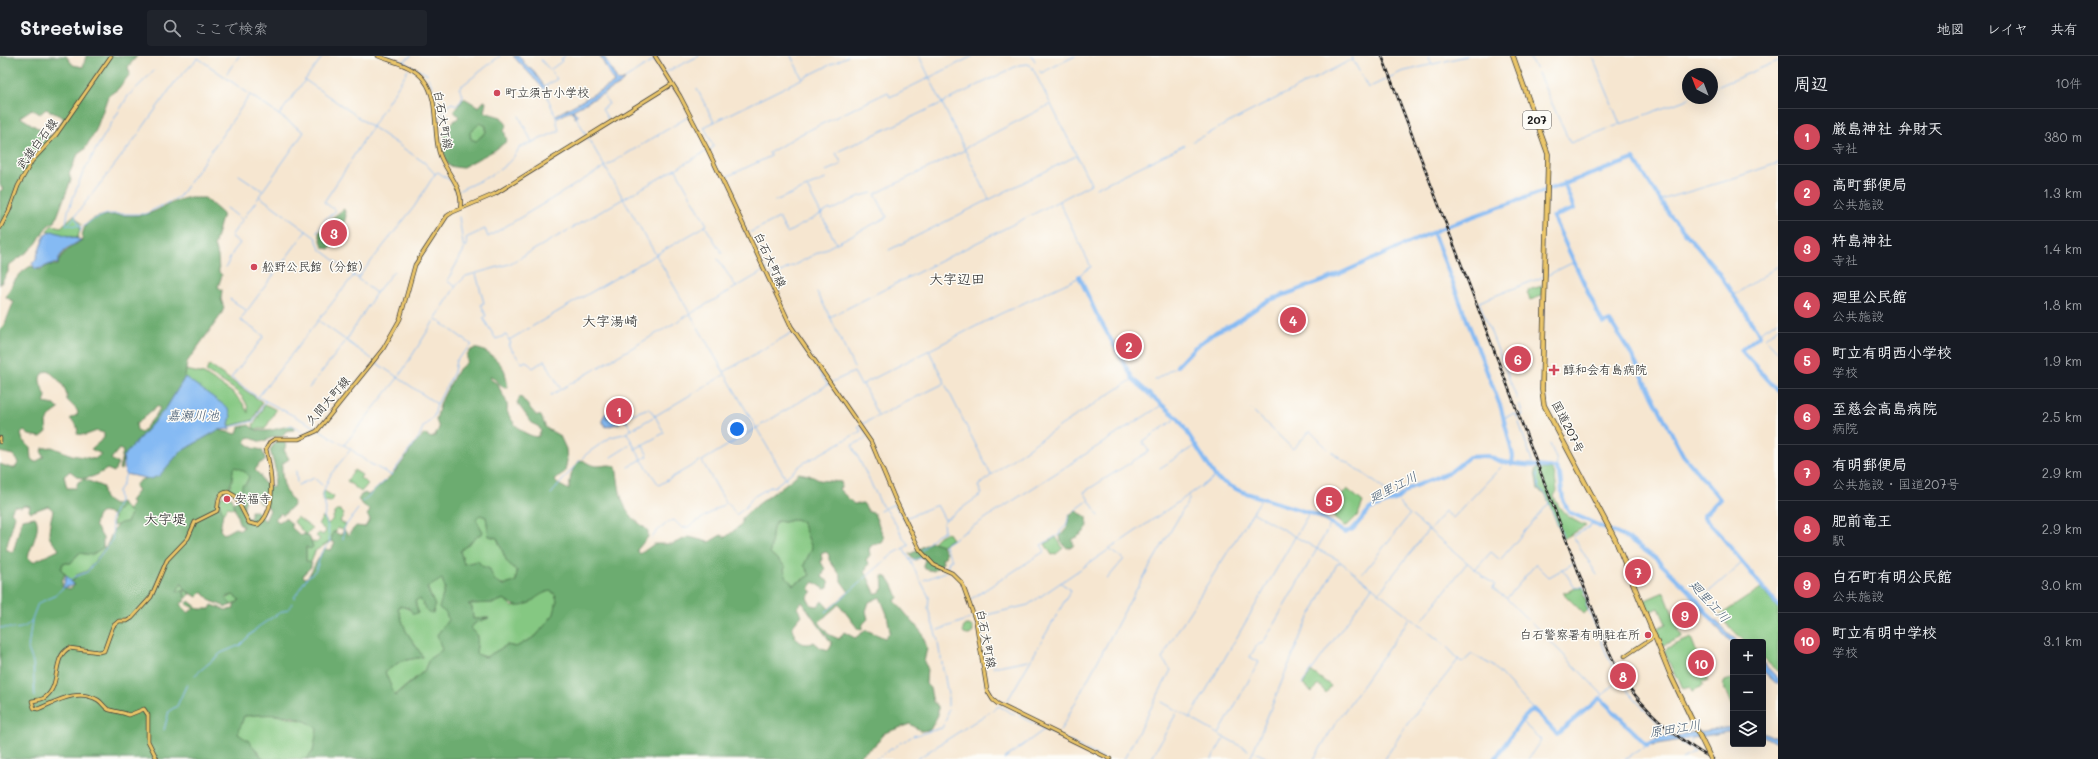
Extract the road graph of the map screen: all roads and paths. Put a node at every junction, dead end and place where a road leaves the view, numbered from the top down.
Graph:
1 (111, 56) edge
2 (378, 56) edge
3 (655, 56) edge
4 (1513, 56) edge
5 (672, 84) junction
6 (460, 209) junction
7 (0, 228) edge
8 (0, 438) edge
9 (0, 442) edge
10 (1655, 636) junction
11 (1625, 656) dead end
12 (157, 759) edge
13 (1110, 759) edge
14 (1710, 759) edge

1 - 7 main road, 武雄白石線
2 - 6 main road, 白石大町線
3 - 5 main road
4 - 10 highway, 国道207号 / 207
5 - 6 main road
5 - 13 main road, 白石大町線
6 - 12 main road, 久間大町線
8 - 9 main road
10 - 11 main road
10 - 14 highway, 国道207号 / 207, bridge

